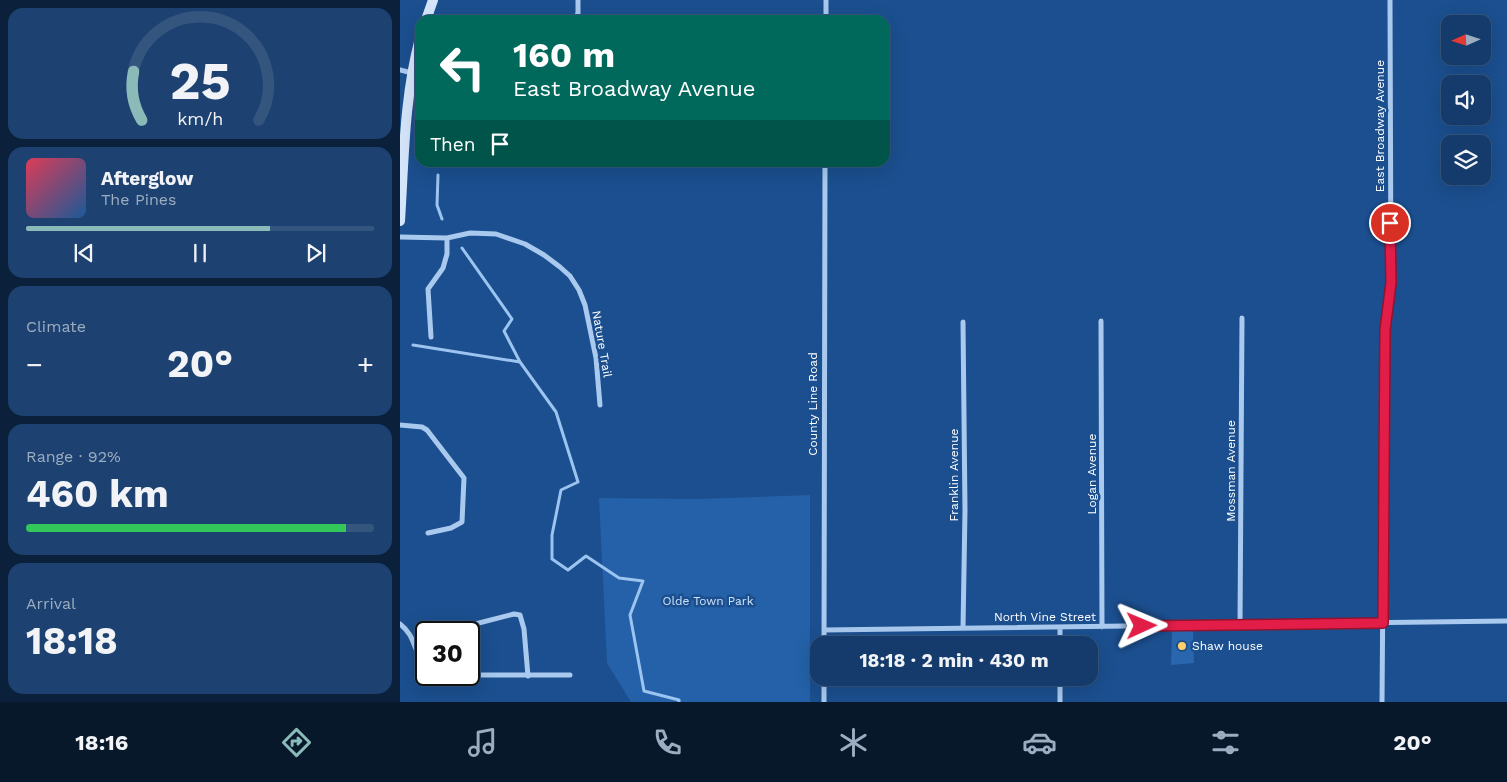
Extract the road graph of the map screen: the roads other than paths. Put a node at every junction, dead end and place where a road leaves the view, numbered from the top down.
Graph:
1 (434, 0) edge
2 (578, 0) edge
3 (826, 0) edge
4 (1390, 0) edge
5 (428, 15) edge
6 (577, 15) edge
7 (826, 15) edge
8 (415, 60) edge
9 (400, 70) edge
10 (412, 73) junction
11 (825, 167) edge
12 (400, 221) edge
13 (400, 237) edge
14 (447, 238) junction
15 (1242, 318) dead end
16 (1101, 321) dead end
17 (962, 322) dead end
18 (431, 337) dead end
19 (600, 405) dead end
20 (400, 425) edge
21 (428, 533) dead end
22 (1507, 621) edge
23 (480, 623) edge
24 (1383, 623) junction
25 (400, 624) edge
26 (1240, 625) junction
27 (1060, 627) junction
28 (1102, 627) junction
29 (964, 628) junction
30 (824, 630) junction
31 (824, 636) edge
32 (1060, 636) edge
33 (414, 641) joint
34 (415, 648) edge
35 (480, 675) edge
36 (570, 675) dead end
37 (528, 676) junction
38 (824, 686) edge
39 (1060, 686) edge
40 (824, 702) edge
41 (1060, 702) edge
42 (1382, 702) edge

1 - 5 main road
2 - 6 street
3 - 7 street
4 - 24 street, East Broadway Avenue
8 - 10 main road
9 - 10 street
10 - 12 main road
11 - 30 street, County Line Road
13 - 14 street, Nature Trail
14 - 18 street
14 - 19 street, Nature Trail
15 - 26 street, Mossman Avenue
16 - 28 street, Logan Avenue
17 - 29 street, Franklin Avenue
20 - 21 street
22 - 24 street, North Vine Street
23 - 37 street
24 - 26 street, North Vine Street
24 - 42 street, East Broadway Avenue
25 - 33 street
26 - 28 street, North Vine Street
27 - 28 street, North Vine Street
27 - 29 street, North Vine Street
27 - 32 street
29 - 30 street, North Vine Street
30 - 31 street, County Line Road
33 - 34 street
35 - 37 street
36 - 37 street
38 - 40 street
39 - 41 street

